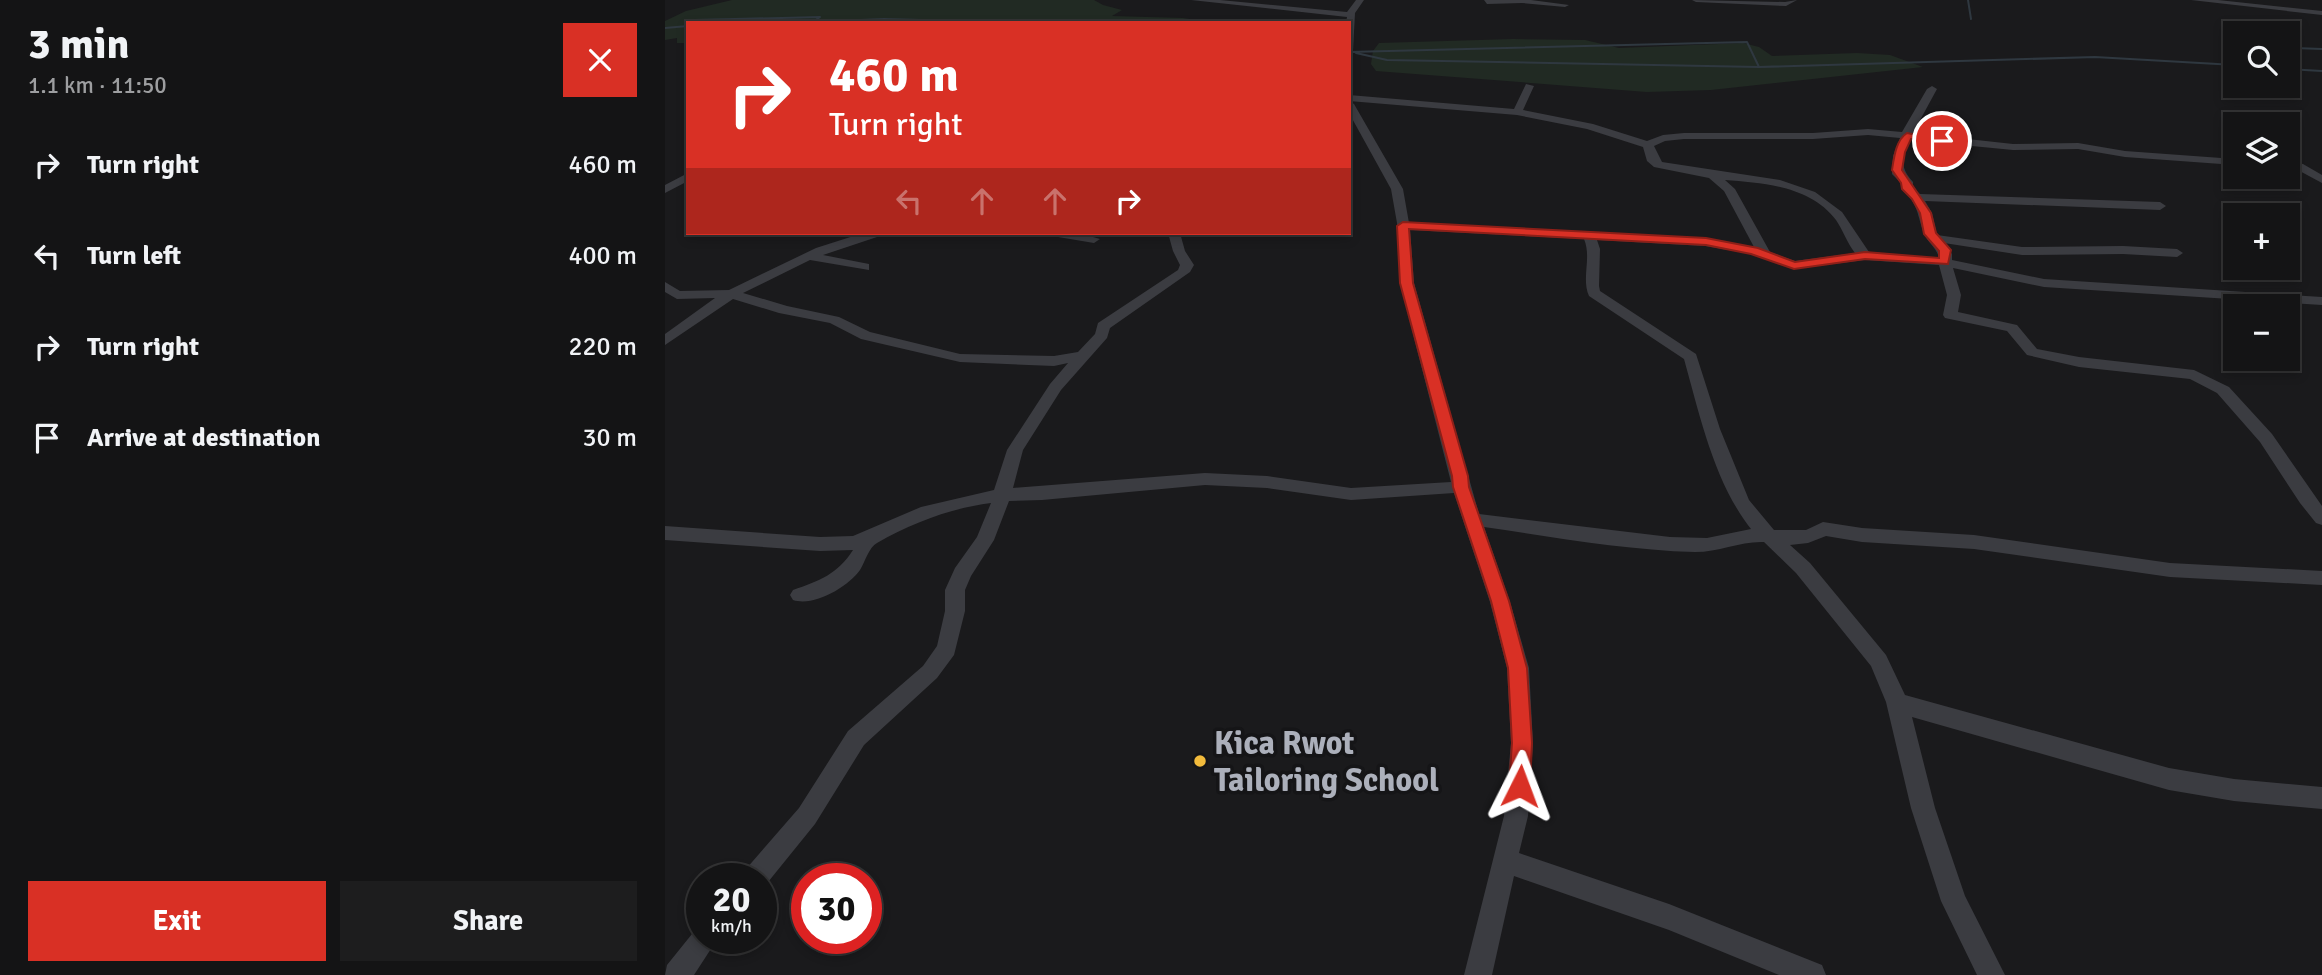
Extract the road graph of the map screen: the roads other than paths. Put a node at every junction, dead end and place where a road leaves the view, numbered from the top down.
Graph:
1 (1195, 0) edge
2 (1360, 0) edge
3 (1696, 0) edge
4 (1793, 0) edge
5 (2195, 0) edge
6 (1527, 1) edge
7 (1487, 2) dead end
8 (2257, 3) edge
9 (1565, 5) dead end
10 (2322, 13) edge
11 (1351, 15) junction
12 (1351, 21) edge
13 (1529, 86) dead end
14 (1932, 89) dead end
15 (1351, 98) edge
16 (1351, 107) edge
17 (1517, 112) junction
18 (1907, 136) junction
19 (1648, 145) junction
20 (2223, 161) edge
21 (2300, 167) edge
22 (1713, 175) junction
23 (686, 177) edge
24 (2322, 180) edge
25 (665, 190) edge
26 (1916, 197) junction
27 (2160, 206) dead end
28 (1403, 226) junction
29 (870, 235) edge
30 (1070, 235) edge
31 (1175, 235) edge
32 (1589, 237) junction
33 (1933, 238) junction
34 (1094, 239) dead end
35 (2177, 253) dead end
36 (1765, 255) junction
37 (811, 256) junction
38 (1865, 256) junction
39 (1944, 262) junction
40 (864, 267) dead end
41 (665, 286) edge
42 (733, 295) junction
43 (2322, 301) edge
44 (665, 341) edge
45 (1082, 356) junction
46 (1461, 487) junction
47 (1002, 495) junction
48 (2322, 518) edge
49 (1471, 519) junction
50 (665, 533) edge
51 (1772, 537) junction
52 (867, 540) junction
53 (2322, 578) edge
54 (800, 594) dead end
55 (1897, 702) junction
56 (2322, 798) edge
57 (1507, 861) junction
58 (768, 863) edge
59 (693, 954) edge
60 (677, 975) edge
61 (1478, 975) edge
62 (1812, 975) edge
63 (1991, 975) edge

1 - 11 street
2 - 11 street
3 - 4 street
5 - 8 street
6 - 7 street
6 - 9 street
8 - 10 street
11 - 12 street
13 - 17 street
14 - 18 street
15 - 17 street
16 - 28 street
17 - 19 street
18 - 19 street
18 - 20 street
18 - 26 street
19 - 22 street
21 - 24 street
22 - 36 street
22 - 38 street
23 - 25 street
26 - 27 street
26 - 33 street
28 - 32 street
28 - 46 street
29 - 37 street
30 - 34 street
31 - 45 street
32 - 36 street
32 - 51 street
33 - 35 street
33 - 39 street
36 - 38 street
37 - 40 street
37 - 42 street
38 - 39 street
39 - 43 street
39 - 48 street
41 - 42 street
42 - 44 street
42 - 45 street
45 - 47 street
46 - 47 street
46 - 49 street
47 - 52 street
47 - 58 street
49 - 51 street
49 - 57 street
50 - 52 street
51 - 53 street
51 - 55 street
52 - 54 street
55 - 56 street
55 - 63 street
57 - 61 street
57 - 62 street
59 - 60 street

